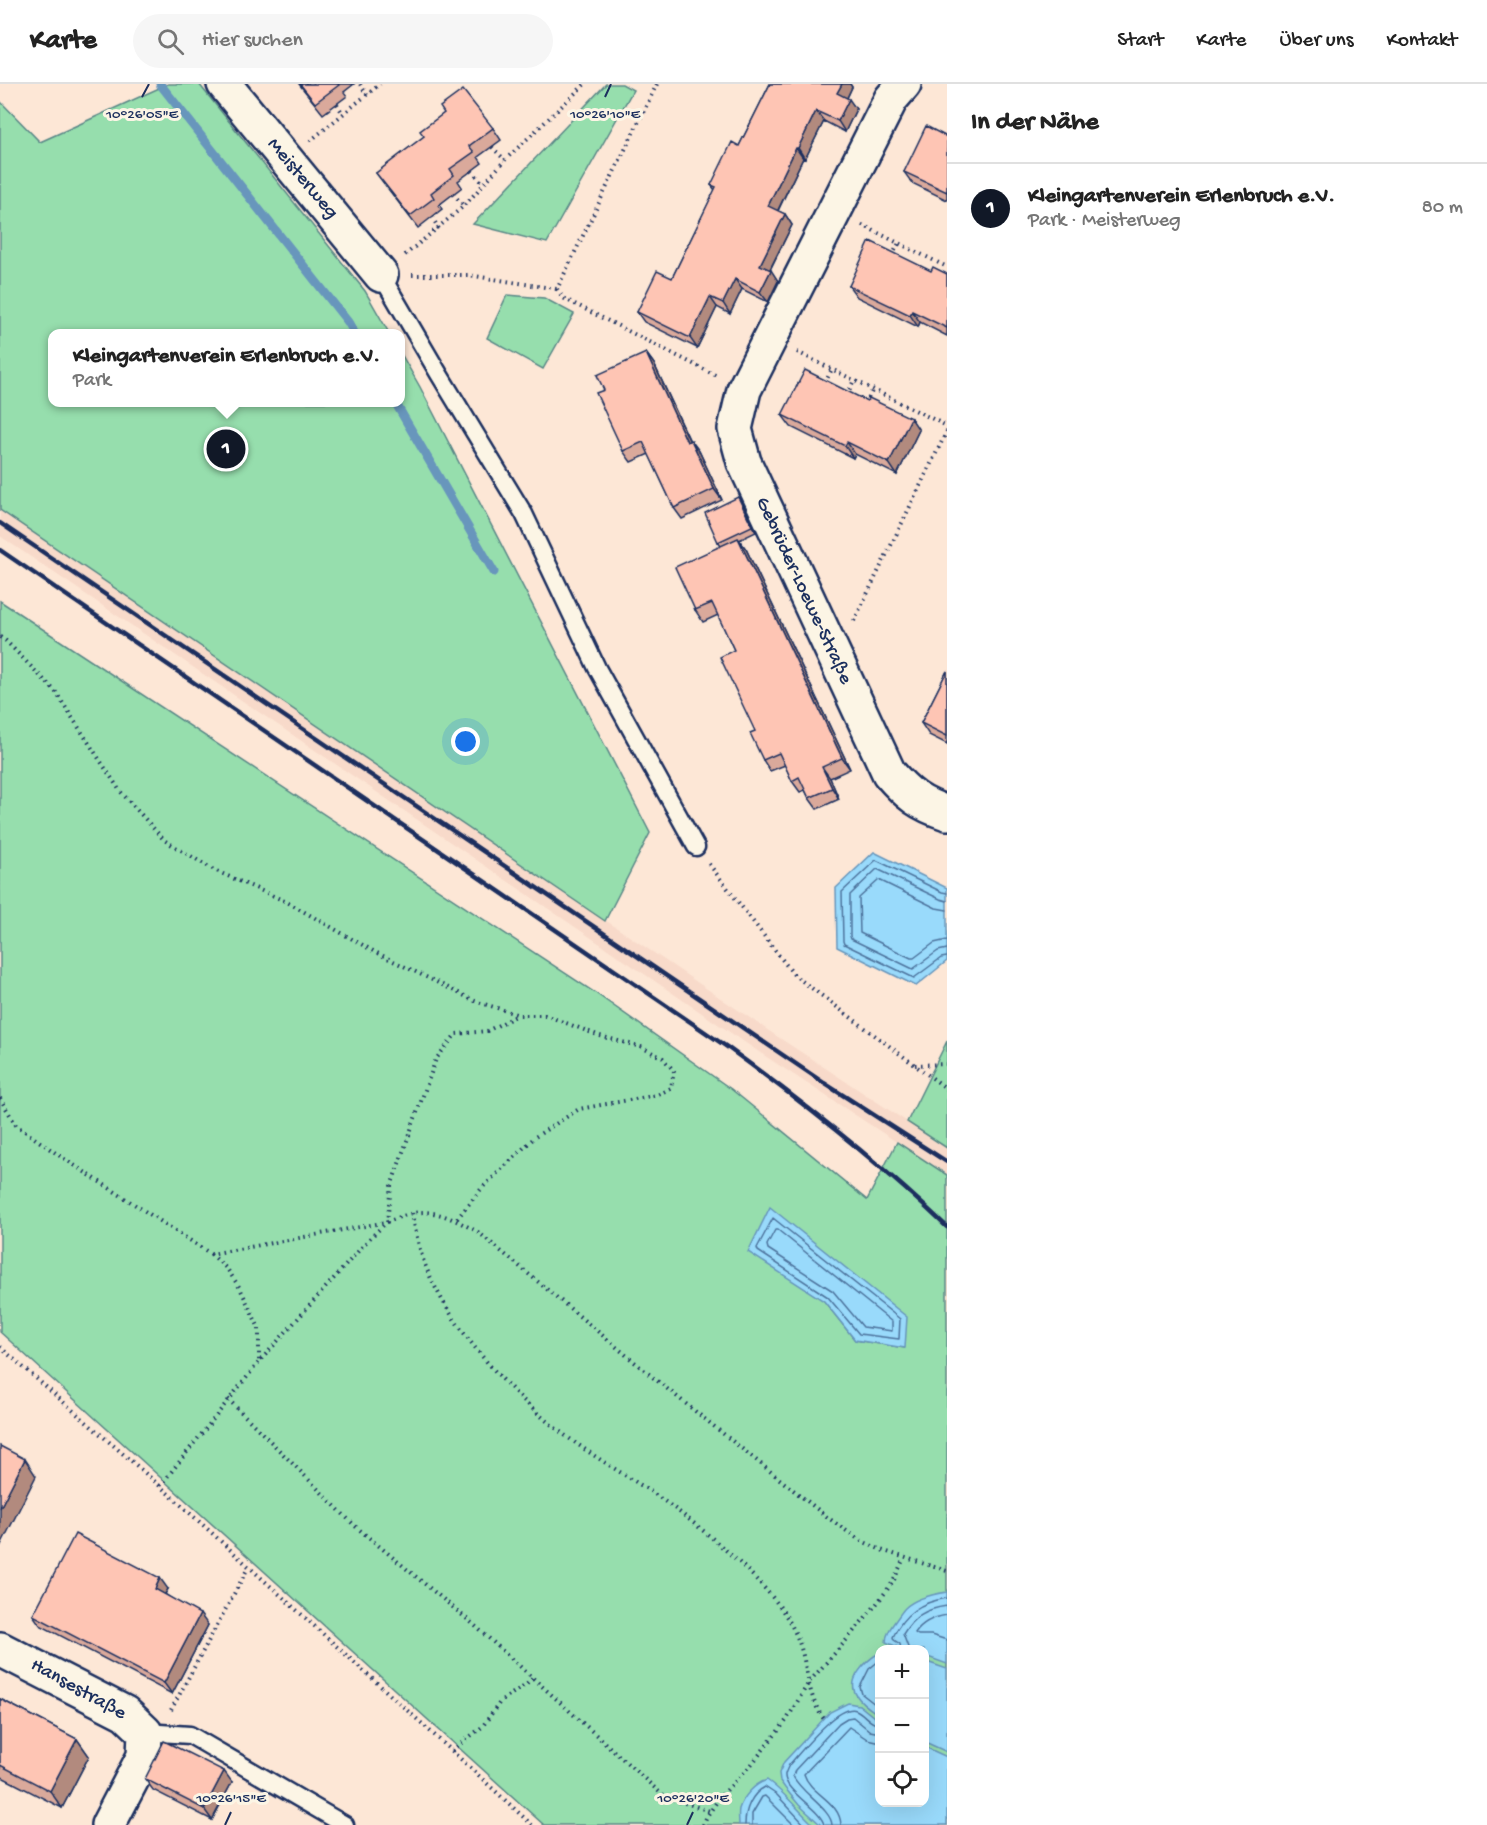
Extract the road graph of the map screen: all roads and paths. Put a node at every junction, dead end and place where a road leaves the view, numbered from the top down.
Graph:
1 (224, 84) edge
2 (360, 84) edge
3 (380, 84) edge
4 (585, 84) edge
5 (657, 84) edge
6 (904, 84) edge
7 (367, 94) junction
8 (337, 104) edge
9 (343, 114) junction
10 (492, 147) dead end
11 (286, 160) junction
12 (505, 160) junction
13 (472, 171) dead end
14 (484, 184) junction
15 (453, 194) dead end
16 (464, 206) junction
17 (834, 211) junction
18 (432, 217) edge
19 (439, 229) junction
20 (899, 243) junction
21 (918, 253) junction
22 (891, 259) edge
23 (914, 261) edge
24 (936, 261) junction
25 (947, 267) edge
26 (932, 269) edge
27 (381, 275) junction
28 (557, 289) junction
29 (770, 338) junction
30 (832, 369) junction
31 (854, 380) junction
32 (823, 387) edge
33 (873, 389) junction
34 (744, 390) junction
35 (845, 398) edge
36 (894, 400) junction
37 (864, 407) edge
38 (891, 407) edge
39 (916, 410) junction
40 (912, 418) edge
41 (947, 426) edge
42 (947, 431) edge
43 (0, 637) edge
44 (835, 660) junction
45 (947, 813) edge
46 (696, 847) joint
47 (519, 1015) junction
48 (947, 1064) edge
49 (915, 1065) junction
50 (947, 1089) edge
51 (0, 1098) edge
52 (411, 1213) junction
53 (456, 1220) junction
54 (387, 1222) junction
55 (211, 1254) junction
56 (0, 1347) edge
57 (259, 1362) junction
58 (228, 1399) junction
59 (160, 1486) junction
60 (904, 1558) junction
61 (248, 1568) junction
62 (947, 1571) edge
63 (0, 1648) edge
64 (533, 1677) junction
65 (809, 1682) junction
66 (824, 1719) dead end
67 (145, 1732) junction
68 (452, 1751) junction
69 (710, 1811) junction
70 (108, 1825) edge
71 (345, 1825) edge
72 (532, 1825) edge
73 (703, 1825) edge

1 - 11 street, Meisterweg
2 - 7 path
3 - 7 path
4 - 12 path
5 - 28 path
6 - 17 street, Gebrüder-Loewe-Straße
7 - 9 path
8 - 9 path
9 - 11 path
10 - 12 path
11 - 27 street, Meisterweg
12 - 14 path
13 - 14 path
14 - 16 path
15 - 16 path
16 - 19 path
17 - 20 path
17 - 29 street, Gebrüder-Loewe-Straße
18 - 19 path
19 - 27 path
20 - 21 path
20 - 22 path
21 - 23 path
21 - 24 path
24 - 25 path
24 - 26 path
27 - 28 path
27 - 46 lane
28 - 34 path
29 - 30 path
29 - 34 street, Gebrüder-Loewe-Straße
30 - 31 path
30 - 32 path
31 - 33 path
31 - 35 path
33 - 36 path
33 - 37 path
34 - 44 street, Gebrüder-Loewe-Straße
36 - 38 path
36 - 39 path
39 - 40 path
39 - 41 path
42 - 44 path
43 - 47 path
44 - 45 street, Gebrüder-Loewe-Straße
46 - 49 path
47 - 53 path
47 - 54 path
48 - 49 path
49 - 50 path
51 - 55 path
52 - 53 path
52 - 54 path
52 - 65 path
53 - 60 path
54 - 55 path
54 - 57 path
55 - 57 path
56 - 59 path
57 - 58 path
58 - 59 path
58 - 64 path
59 - 61 path
60 - 62 path
60 - 65 path
61 - 67 path
61 - 68 path
63 - 67 street, Hansestraße
64 - 68 path
64 - 69 path
65 - 66 path
65 - 69 path
67 - 70 street
67 - 71 lane, Hansestraße
68 - 72 path
69 - 73 path

